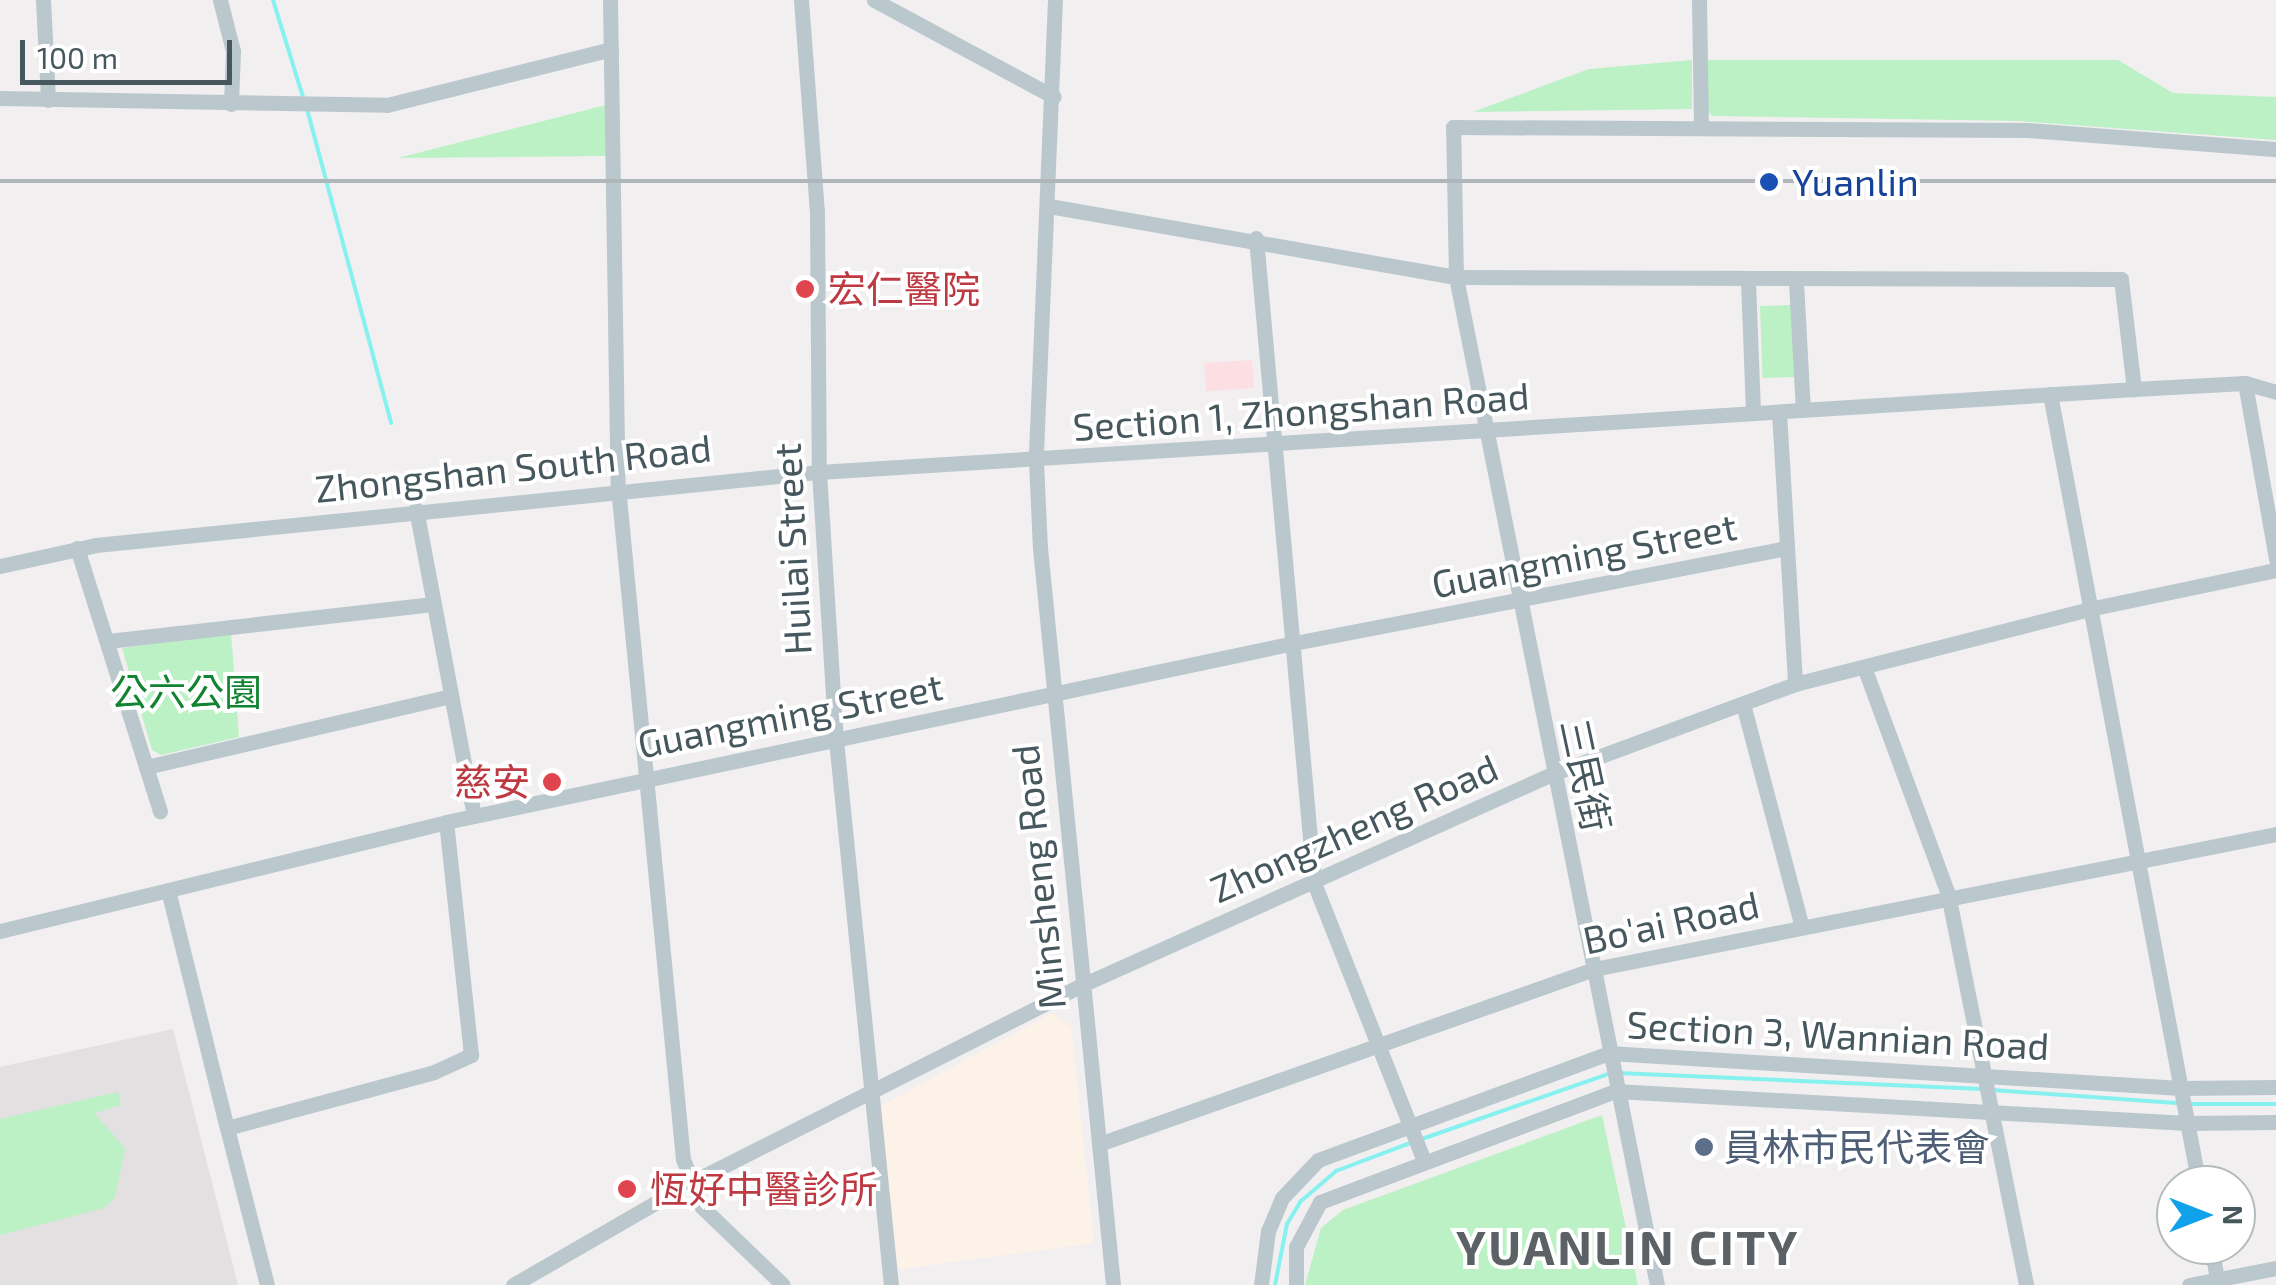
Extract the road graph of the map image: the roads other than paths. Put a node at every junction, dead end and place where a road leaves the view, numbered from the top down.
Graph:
1 (43, 0) edge
2 (220, 0) edge
3 (610, 0) edge
4 (802, 0) edge
5 (874, 0) edge
6 (1055, 0) edge
7 (1699, 0) edge
8 (610, 49) junction
9 (1054, 96) junction
10 (0, 98) edge
11 (48, 100) junction
12 (231, 104) junction
13 (1700, 124) junction
14 (2276, 149) edge
15 (1049, 206) junction
16 (1256, 238) junction
17 (1456, 278) junction
18 (1748, 281) junction
19 (1796, 282) junction
20 (2245, 383) junction
21 (2134, 389) junction
22 (2276, 392) edge
23 (2050, 394) junction
24 (1803, 410) junction
25 (1779, 412) junction
26 (1753, 413) junction
27 (1487, 432) junction
28 (1272, 444) junction
29 (1036, 461) junction
30 (818, 472) junction
31 (618, 488) junction
32 (416, 510) junction
33 (77, 548) junction
34 (1786, 548) junction
35 (2276, 559) edge
36 (0, 566) edge
37 (2276, 570) edge
38 (434, 604) junction
39 (1518, 604) junction
40 (2089, 609) junction
41 (108, 641) junction
42 (1290, 644) junction
43 (1864, 667) junction
44 (1795, 684) junction
45 (1052, 694) junction
46 (452, 696) junction
47 (1743, 704) junction
48 (836, 740) junction
49 (146, 766) junction
50 (1552, 774) junction
51 (642, 778) junction
52 (160, 811) dead end
53 (474, 815) junction
54 (446, 822) junction
55 (2276, 834) edge
56 (2138, 857) junction
57 (1314, 883) junction
58 (168, 890) junction
59 (1948, 894) junction
60 (1802, 928) junction
61 (0, 931) edge
62 (1594, 969) junction
63 (1082, 985) junction
64 (1378, 1044) junction
65 (1609, 1054) junction
66 (1986, 1076) junction
67 (2276, 1087) edge
68 (2181, 1088) junction
69 (1616, 1091) junction
70 (867, 1094) junction
71 (1991, 1111) junction
72 (2276, 1122) edge
73 (2187, 1124) junction
74 (1410, 1125) junction
75 (228, 1128) junction
76 (1099, 1144) junction
77 (1423, 1159) junction
78 (2195, 1165) edge
79 (690, 1182) junction
80 (2215, 1265) edge
81 (2276, 1268) edge
82 (2218, 1280) junction
83 (267, 1285) edge
84 (512, 1285) edge
85 (783, 1285) edge
86 (891, 1285) edge
87 (1113, 1285) edge
88 (1261, 1285) edge
89 (1296, 1285) edge
90 (1656, 1285) edge
91 (2026, 1285) edge
92 (2190, 1285) edge

1 - 11 street
2 - 12 street
3 - 8 street
4 - 30 street, Huilai Street
5 - 9 street
6 - 9 street, Section 1, Zhongshan Road
7 - 13 street
8 - 12 street
8 - 31 street
9 - 15 street, Section 1, Zhongshan Road
10 - 11 street
11 - 12 street
13 - 14 street
13 - 17 street, 三民街
15 - 16 street
15 - 29 street, Section 1, Zhongshan Road
16 - 17 street
16 - 28 street
17 - 18 street
17 - 27 street, 三民街
18 - 19 street
18 - 26 street
19 - 21 street
19 - 24 street
20 - 21 street, Section 1, Zhongshan Road
20 - 22 street, Section 1, Zhongshan Road
20 - 35 street
21 - 23 street, Section 1, Zhongshan Road
23 - 24 street, Section 1, Zhongshan Road
23 - 40 street
24 - 25 street, Section 1, Zhongshan Road
25 - 26 street, Section 1, Zhongshan Road
25 - 34 street
26 - 27 street, Section 1, Zhongshan Road
27 - 28 street, Section 1, Zhongshan Road
27 - 39 street, 三民街
28 - 29 street, Section 1, Zhongshan Road
28 - 42 street
29 - 30 street, Zhongshan South Road
29 - 45 street, Minsheng Road
30 - 31 street, Zhongshan South Road
30 - 48 street, Huilai Street
31 - 32 street, Zhongshan South Road
31 - 51 street
32 - 33 street, Zhongshan South Road
32 - 38 street
33 - 36 street, Zhongshan South Road
33 - 41 street
34 - 39 street, Guangming Street
34 - 44 street
37 - 40 street, Zhongzheng Road
38 - 41 street
38 - 46 street
39 - 42 street, Guangming Street
39 - 50 street, 三民街
40 - 43 street, Zhongzheng Road
40 - 56 street
41 - 49 street
42 - 45 street, Guangming Street
42 - 57 street
43 - 44 street, Zhongzheng Road
43 - 59 street
44 - 47 street, Zhongzheng Road
45 - 48 street, Guangming Street
45 - 63 street, Minsheng Road
46 - 49 street
46 - 53 street
47 - 50 street, Zhongzheng Road
47 - 60 street
48 - 51 street, Guangming Street
48 - 70 street, Huilai Street
49 - 52 street
50 - 57 street, Zhongzheng Road
50 - 62 street, 三民街
51 - 53 street, Guangming Street
51 - 79 street
53 - 54 street, Guangming Street
54 - 58 street, Guangming Street
54 - 75 street
55 - 56 street, Bo'ai Road
56 - 59 street, Bo'ai Road
56 - 68 street
57 - 63 street, Zhongzheng Road
57 - 64 street
58 - 61 street, Guangming Street
58 - 75 street
59 - 60 street, Bo'ai Road
59 - 66 street
60 - 62 street, Bo'ai Road
62 - 64 street, Bo'ai Road
62 - 65 street, 三民街
63 - 70 street, Zhongzheng Road
63 - 76 street, Minsheng Road
64 - 74 street
64 - 76 street, Bo'ai Road
65 - 66 street, Section 3, Wannian Road
65 - 69 street, 三民街
65 - 74 street, Section 3, Wannian Road
66 - 68 street, Section 3, Wannian Road
66 - 71 street
67 - 68 street, Section 3, Wannian Road
68 - 73 street
69 - 71 street, Section 3, Wannian Road
69 - 77 street, Section 3, Wannian Road
69 - 90 street, 三民街
70 - 79 street, Zhongzheng Road
70 - 86 street, Huilai Street
71 - 73 street, Section 3, Wannian Road
71 - 91 street
72 - 73 street, Section 3, Wannian Road
73 - 78 street
74 - 77 street
74 - 88 street, Section 3, Wannian Road
75 - 83 street
76 - 87 street, Minsheng Road
77 - 89 street, Section 3, Wannian Road
79 - 84 street, Zhongzheng Road
79 - 85 street
80 - 82 street
81 - 82 street
82 - 92 street

